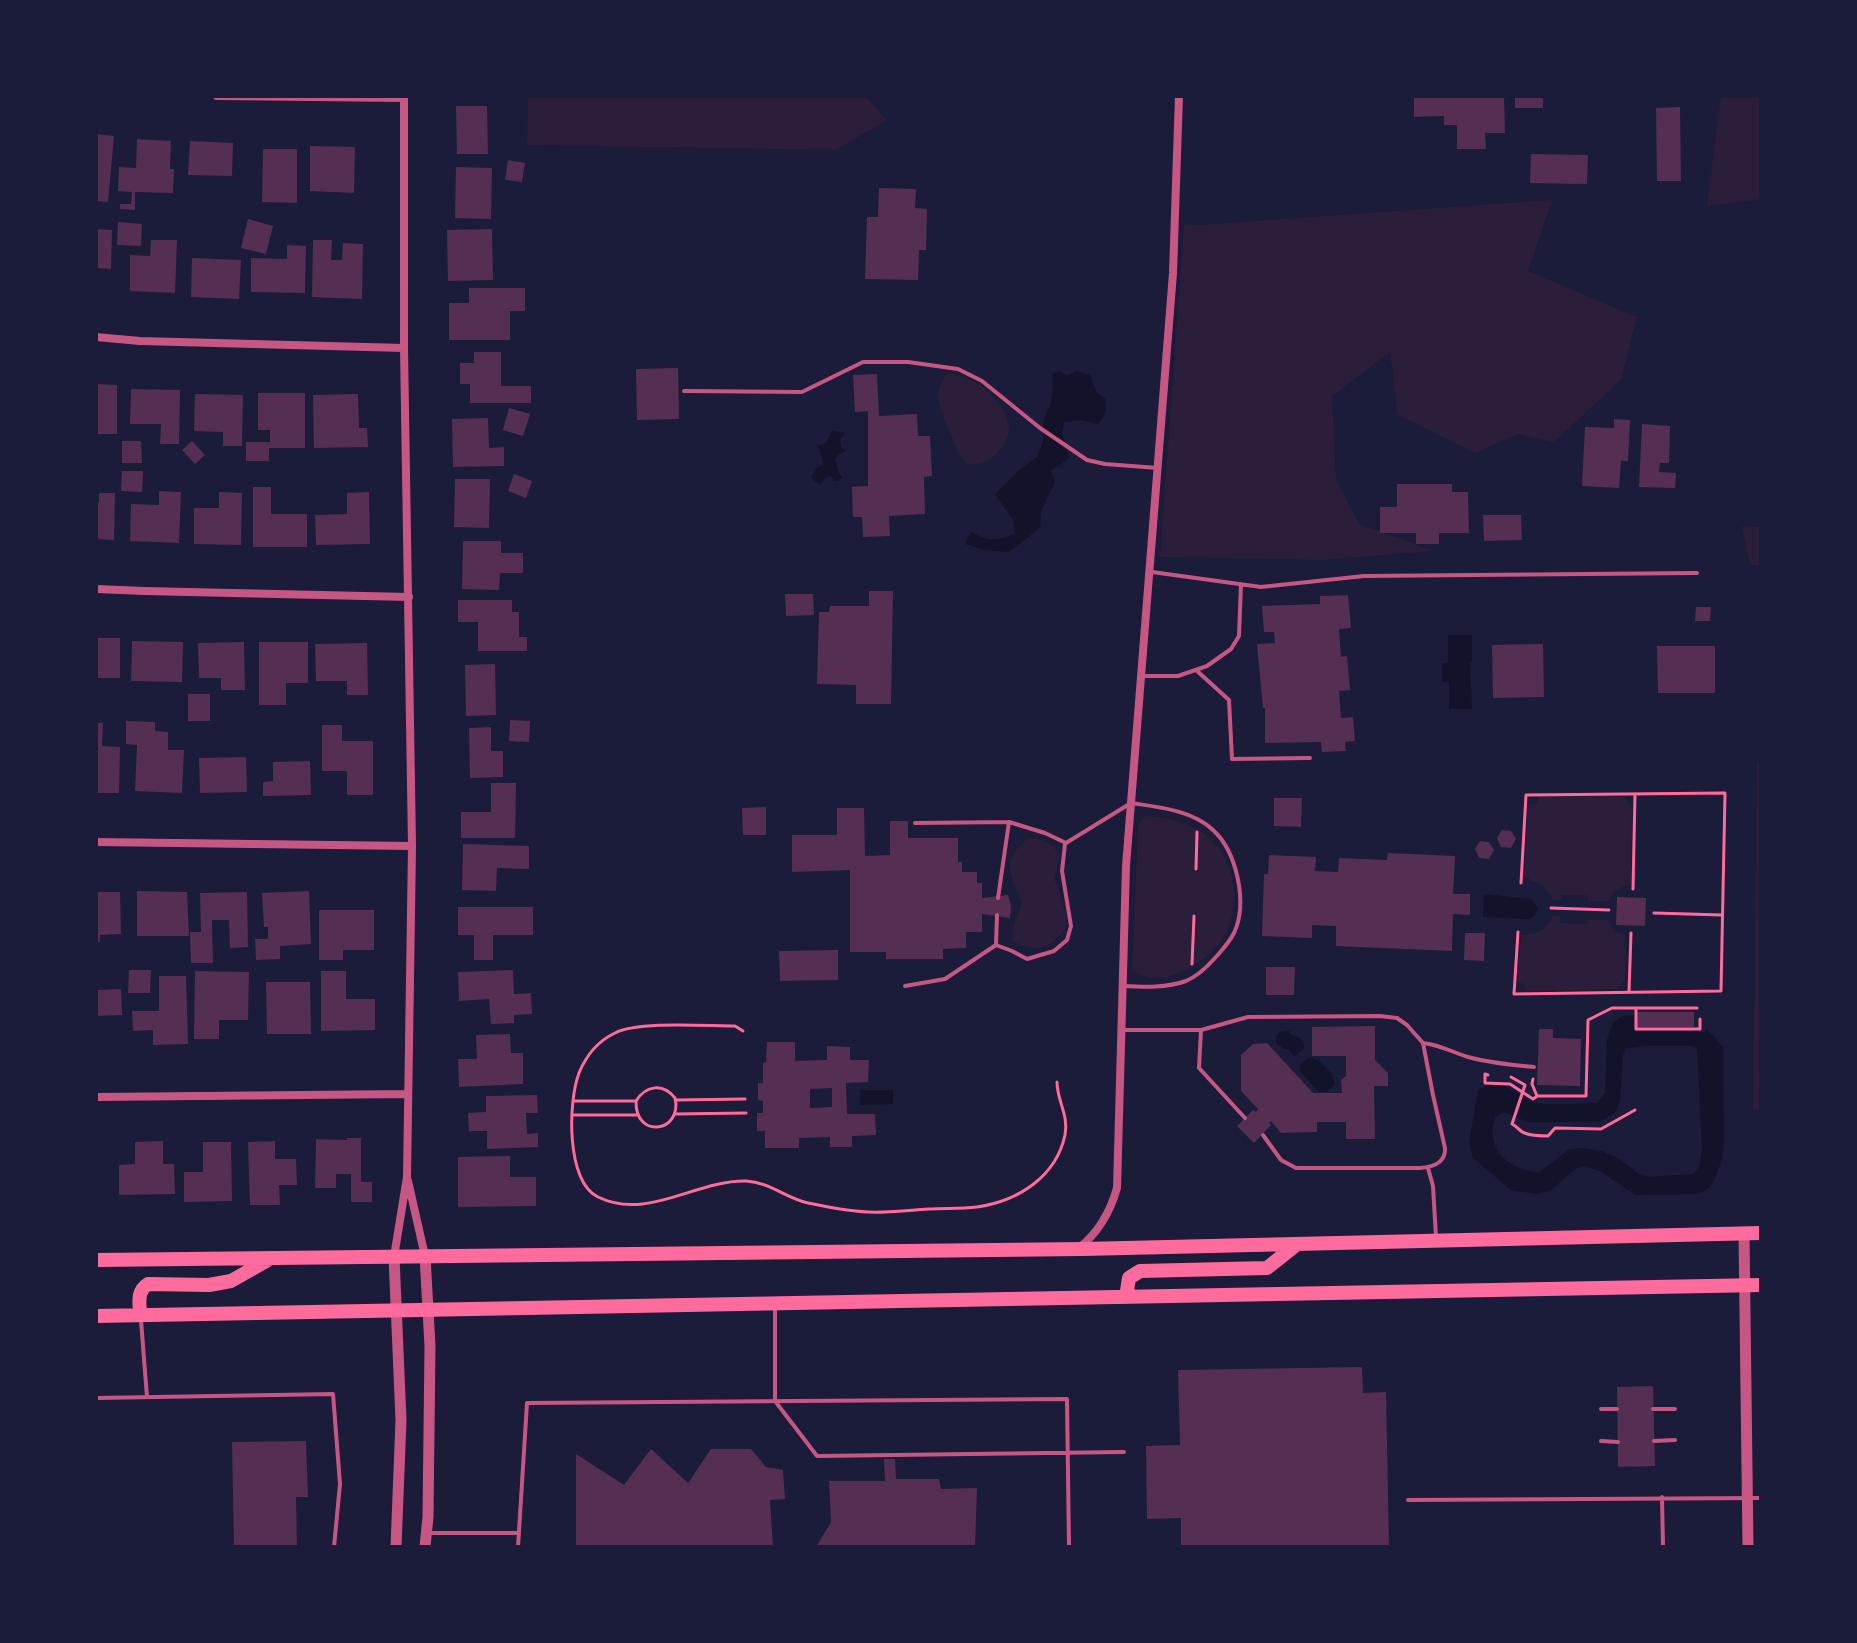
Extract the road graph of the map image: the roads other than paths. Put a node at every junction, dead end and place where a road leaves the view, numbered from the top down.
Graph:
1 (217, 96) edge
2 (1179, 96) edge
3 (404, 97) edge
4 (96, 337) edge
5 (404, 348) junction
6 (684, 391) dead end
7 (1158, 468) junction
8 (1149, 571) junction
9 (1697, 573) dead end
10 (1241, 584) junction
11 (96, 589) edge
12 (409, 597) junction
13 (1196, 670) junction
14 (1141, 676) junction
15 (1310, 758) dead end
16 (1131, 803) junction
17 (1009, 822) junction
18 (915, 823) dead end
19 (96, 842) edge
20 (1066, 843) junction
21 (412, 846) junction
22 (998, 898) dead end
23 (997, 915) dead end
24 (996, 945) junction
25 (905, 986) dead end
26 (1122, 986) junction
27 (1120, 1030) junction
28 (1201, 1030) junction
29 (1423, 1043) junction
30 (1534, 1067) dead end
31 (407, 1094) junction
32 (96, 1097) edge
33 (1245, 1118) dead end
34 (1263, 1135) dead end
35 (1428, 1168) junction
36 (407, 1177) junction
37 (1761, 1233) edge
38 (1744, 1234) junction
39 (1436, 1241) junction
40 (1296, 1245) junction
41 (1078, 1249) junction
42 (425, 1256) junction
43 (394, 1257) junction
44 (272, 1258) junction
45 (96, 1260) edge
46 (1744, 1285) junction
47 (1761, 1285) edge
48 (1126, 1297) junction
49 (775, 1304) junction
50 (395, 1310) junction
51 (428, 1310) junction
52 (140, 1315) junction
53 (96, 1316) edge
54 (147, 1397) junction
55 (96, 1398) edge
56 (775, 1401) junction
57 (1601, 1409) dead end
58 (1617, 1409) dead end
59 (1653, 1409) dead end
60 (1675, 1409) dead end
61 (1675, 1440) dead end
62 (1601, 1441) dead end
63 (1654, 1441) dead end
64 (1618, 1442) dead end
65 (1124, 1452) dead end
66 (1068, 1453) junction
67 (1662, 1497) junction
68 (1747, 1497) junction
69 (1761, 1498) edge
70 (1408, 1500) dead end
71 (427, 1533) junction
72 (518, 1533) junction
73 (334, 1547) edge
74 (396, 1547) edge
75 (425, 1547) edge
76 (518, 1547) edge
77 (1069, 1547) edge
78 (1663, 1547) edge
79 (1748, 1547) edge

1 - 3 street
2 - 7 street
3 - 5 street
4 - 5 street
5 - 12 street
6 - 7 lane
7 - 8 street
8 - 10 lane
8 - 14 street
9 - 10 lane
10 - 13 lane
11 - 12 street
12 - 21 street
13 - 14 lane
13 - 15 lane
14 - 16 street
16 - 20 lane
16 - 26 street
16 - 26 lane
17 - 18 lane
17 - 20 lane
17 - 22 lane
19 - 21 street
20 - 24 lane
21 - 31 street
23 - 24 lane
24 - 25 lane
26 - 27 street
27 - 28 lane
27 - 41 street
28 - 29 lane
28 - 33 lane
29 - 30 lane
29 - 35 lane
31 - 32 street
31 - 36 street
34 - 35 lane
35 - 39 lane
36 - 42 street
36 - 43 street
37 - 38 main road
38 - 39 main road
38 - 46 street
39 - 40 main road
40 - 41 main road
40 - 48 main road
41 - 42 main road
42 - 43 main road
42 - 51 street
43 - 44 main road
43 - 50 street
44 - 45 main road
44 - 52 main road
46 - 47 main road
46 - 48 main road
46 - 68 street
48 - 49 main road
49 - 51 main road
49 - 56 lane
50 - 51 main road
50 - 52 main road
50 - 74 street
51 - 71 street
52 - 53 main road
52 - 54 lane
54 - 55 lane
54 - 73 lane
56 - 66 lane
56 - 66 lane
56 - 72 lane
57 - 58 lane
59 - 60 lane
61 - 63 lane
62 - 64 lane
65 - 66 lane
66 - 77 lane
67 - 68 lane
67 - 70 lane
67 - 78 lane
68 - 69 lane
68 - 79 street
71 - 72 lane
71 - 75 street
72 - 76 lane

